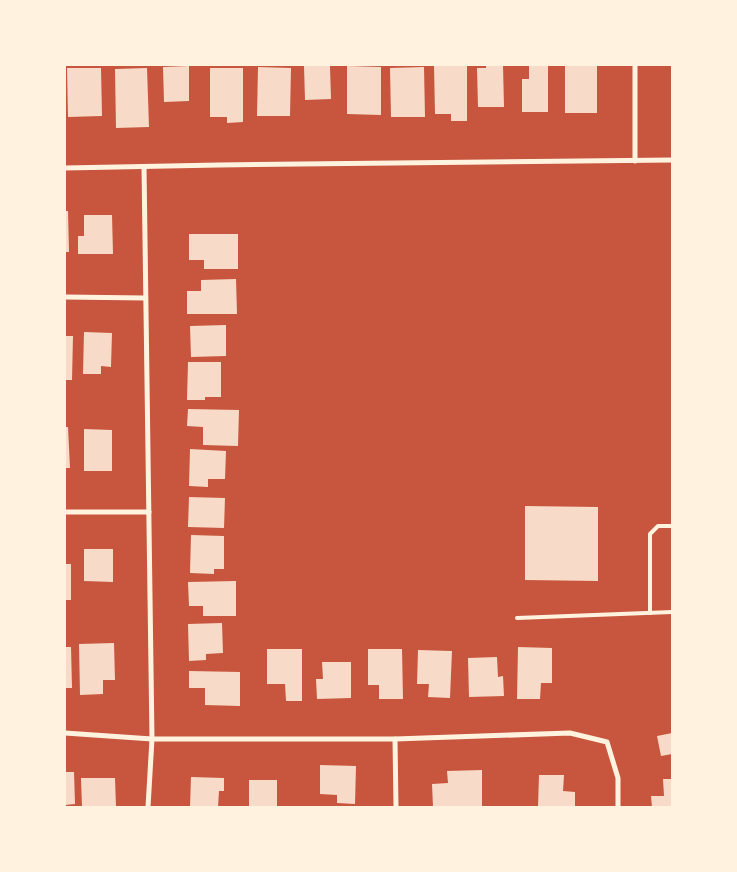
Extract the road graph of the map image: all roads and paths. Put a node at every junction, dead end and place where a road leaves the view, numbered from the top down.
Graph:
1 (635, 65) edge
2 (672, 160) edge
3 (634, 161) junction
4 (144, 167) junction
5 (65, 168) edge
6 (65, 297) edge
7 (146, 298) junction
8 (65, 512) edge
9 (149, 512) junction
10 (672, 526) edge
11 (672, 612) edge
12 (650, 613) junction
13 (517, 618) dead end
14 (65, 733) edge
15 (152, 739) junction
16 (395, 739) junction
17 (148, 807) edge
18 (396, 807) edge
19 (618, 807) edge

1 - 3 street
2 - 3 street
3 - 4 street
4 - 5 street
4 - 7 street
6 - 7 street
7 - 9 street
8 - 9 street
9 - 15 street
10 - 12 lane
11 - 12 lane
12 - 13 lane
14 - 15 street
15 - 16 street
15 - 17 street
16 - 18 street
16 - 19 street

